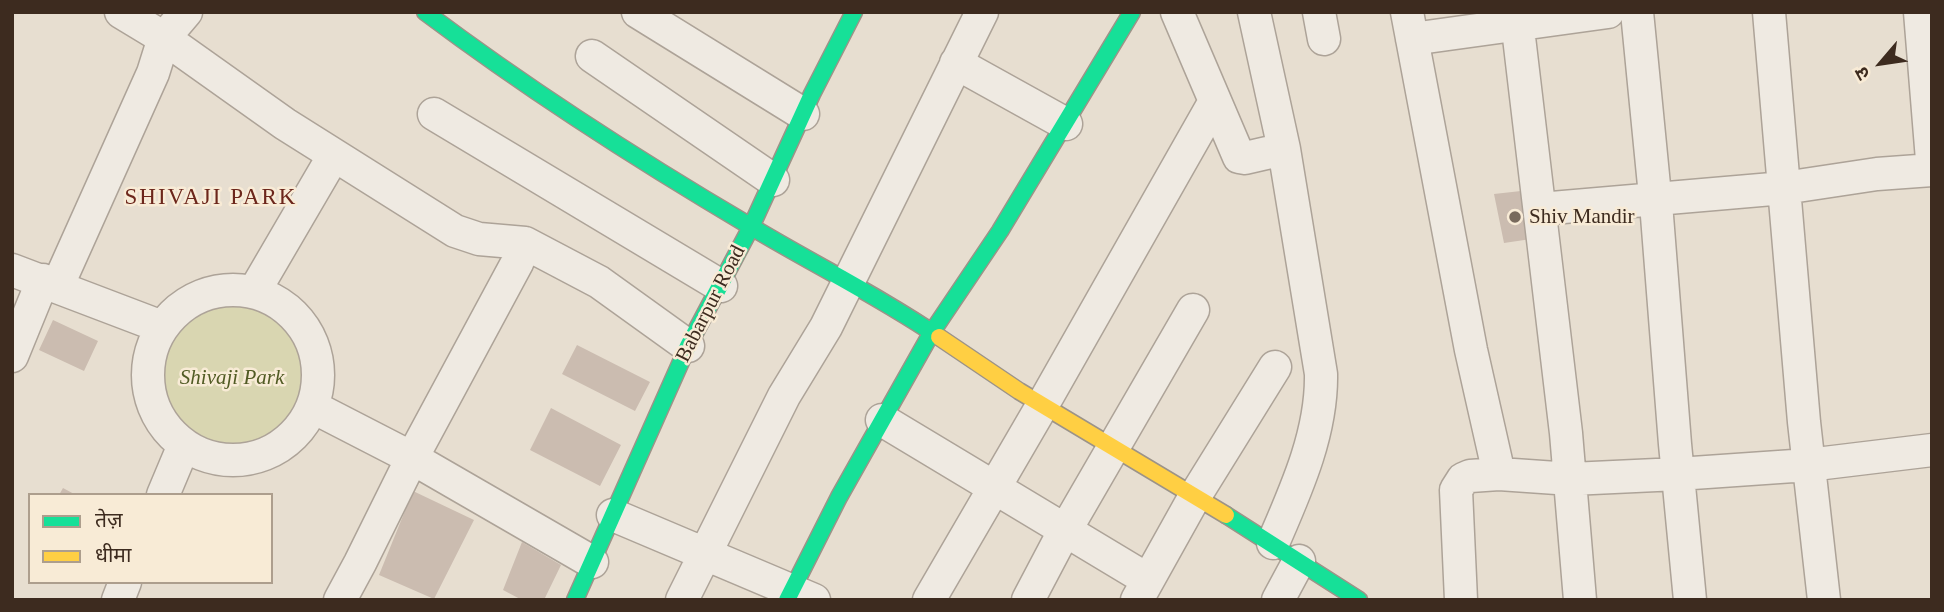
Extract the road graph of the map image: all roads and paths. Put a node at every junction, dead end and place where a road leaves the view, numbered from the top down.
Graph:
1 (121, 12) edge
2 (186, 12) edge
3 (425, 12) edge
4 (638, 12) edge
5 (854, 12) edge
6 (982, 12) edge
7 (1132, 12) edge
8 (1177, 12) edge
9 (1254, 12) edge
10 (1608, 12) edge
11 (1637, 12) edge
12 (1769, 12) edge
13 (1920, 12) edge
14 (1516, 19) edge
15 (1410, 25) edge
16 (164, 38) junction
17 (592, 56) dead end
18 (956, 63) junction
19 (1214, 103) junction
20 (434, 114) dead end
21 (803, 114) junction
22 (1066, 124) junction
23 (1284, 149) junction
24 (334, 155) junction
25 (1932, 160) edge
26 (1932, 170) edge
27 (773, 180) junction
28 (1784, 188) junction
29 (1656, 200) junction
30 (1540, 209) junction
31 (751, 227) junction
32 (526, 243) junction
33 (12, 270) edge
34 (849, 281) junction
35 (50, 284) junction
36 (720, 286) junction
37 (254, 292) junction
38 (1193, 310) dead end
39 (162, 327) junction
40 (932, 332) junction
41 (688, 346) junction
42 (12, 356) edge
43 (1275, 367) dead end
44 (1042, 405) junction
45 (313, 407) junction
46 (883, 420) junction
47 (184, 445) junction
48 (1114, 447) junction
49 (1932, 450) edge
50 (412, 458) junction
51 (1808, 465) junction
52 (1499, 474) junction
53 (1678, 474) junction
54 (1571, 479) junction
55 (994, 488) junction
56 (164, 493) edge
57 (1195, 496) junction
58 (613, 515) junction
59 (1066, 530) junction
60 (1273, 543) junction
61 (705, 555) junction
62 (1299, 561) junction
63 (592, 562) junction
64 (1143, 590) edge
65 (798, 596) edge
66 (340, 600) edge
67 (575, 600) edge
68 (682, 600) edge
69 (929, 600) edge
70 (1028, 600) edge
71 (1278, 600) edge
72 (1359, 600) edge
73 (1461, 600) edge
74 (1580, 600) edge
75 (1690, 600) edge
76 (1824, 600) edge

1 - 16 street
2 - 16 street
3 - 31 street
4 - 21 street
5 - 21 street, Babarpur Road
6 - 18 street
7 - 22 street
8 - 19 street
9 - 23 street
10 - 14 street
11 - 29 street
12 - 28 street
13 - 25 street
14 - 15 street
14 - 30 street
15 - 52 street
16 - 24 street
16 - 35 street
17 - 27 street
18 - 22 street
18 - 34 street
19 - 23 street
19 - 44 street
20 - 36 street
21 - 27 street, Babarpur Road
22 - 40 street
23 - 60 street
24 - 32 street
24 - 37 street
26 - 28 street
27 - 31 street, Babarpur Road
28 - 29 street
28 - 51 street
29 - 30 street
29 - 53 street
30 - 54 street
31 - 34 street
31 - 36 street, Babarpur Road
32 - 41 street
32 - 50 street
33 - 35 street
34 - 40 street
34 - 61 street
35 - 39 street
35 - 42 street
36 - 41 street, Babarpur Road
37 - 39 street
37 - 45 street
38 - 48 street
39 - 47 street
40 - 44 street
40 - 46 street
41 - 58 street, Babarpur Road
43 - 57 street
44 - 48 street
44 - 55 street
45 - 47 street
45 - 50 street
46 - 55 street
46 - 65 street
47 - 56 street
48 - 57 street
48 - 59 street
49 - 51 street
50 - 63 street
50 - 66 street
51 - 53 street
51 - 76 street
52 - 54 street
52 - 73 street
53 - 54 street
53 - 75 street
54 - 74 street
55 - 59 street
55 - 69 street
57 - 60 street
57 - 64 street
58 - 61 street
58 - 63 street, Babarpur Road
59 - 64 street
59 - 70 street
60 - 62 street
61 - 65 street
61 - 68 street
62 - 71 street
62 - 72 street
63 - 67 street, Babarpur Road

